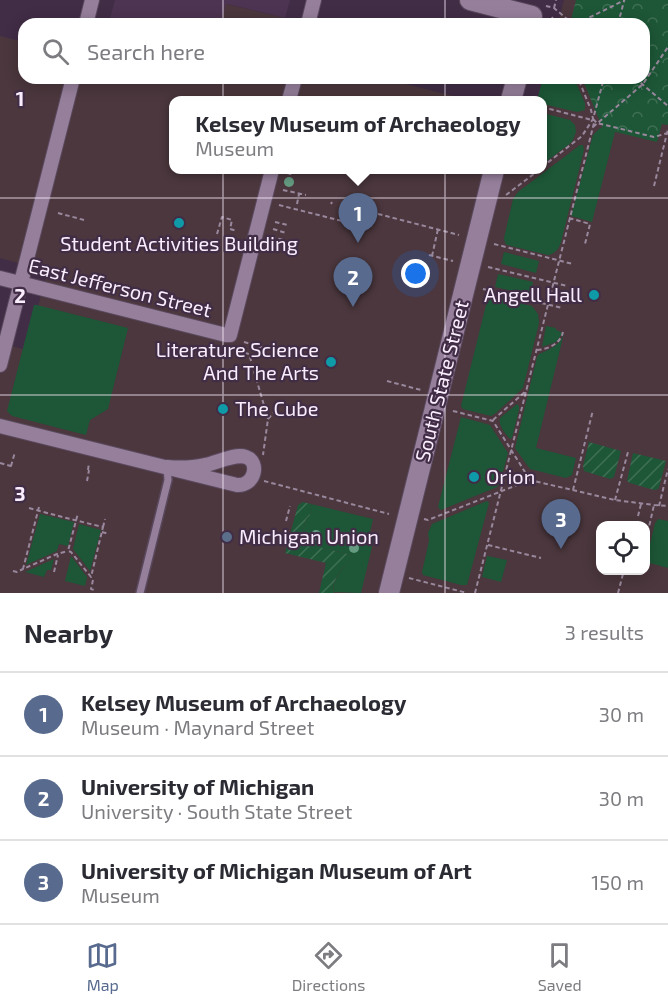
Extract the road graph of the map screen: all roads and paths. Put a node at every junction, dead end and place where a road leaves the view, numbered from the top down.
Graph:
1 (92, 0) edge
2 (314, 0) edge
3 (470, 0) edge
4 (556, 0) edge
5 (624, 0) edge
6 (541, 13) edge
7 (88, 18) edge
8 (310, 18) edge
9 (556, 18) edge
10 (587, 18) edge
11 (620, 18) edge
12 (668, 47) edge
13 (650, 74) edge
14 (71, 84) edge
15 (580, 84) edge
16 (602, 84) edge
17 (643, 84) joint
18 (668, 106) edge
19 (547, 108) edge
20 (592, 119) junction
21 (597, 123) junction
22 (593, 127) junction
23 (668, 132) edge
24 (547, 164) edge
25 (271, 174) edge
26 (290, 174) edge
27 (493, 174) edge
28 (534, 174) edge
29 (294, 175) dead end
30 (654, 186) dead end
31 (283, 190) dead end
32 (508, 193) dead end
33 (299, 194) junction
34 (306, 195) dead end
35 (297, 204) dead end
36 (279, 205) dead end
37 (357, 207) dead end
38 (58, 213) dead end
39 (569, 218) junction
40 (84, 220) dead end
41 (274, 222) dead end
42 (346, 222) dead end
43 (288, 225) dead end
44 (438, 229) junction
45 (273, 230) dead end
46 (237, 231) dead end
47 (286, 233) dead end
48 (217, 234) dead end
49 (459, 235) dead end
50 (271, 237) dead end
51 (284, 240) dead end
52 (229, 241) dead end
53 (235, 242) dead end
54 (585, 244) dead end
55 (496, 245) dead end
56 (453, 261) dead end
57 (559, 261) junction
58 (573, 264) dead end
59 (490, 267) dead end
60 (0, 278) edge
61 (553, 283) junction
62 (20, 284) junction
63 (567, 286) dead end
64 (148, 289) dead end
65 (485, 289) dead end
66 (147, 296) dead end
67 (548, 305) junction
68 (562, 308) dead end
69 (563, 332) dead end
70 (229, 341) junction
71 (244, 342) dead end
72 (537, 350) junction
73 (275, 351) dead end
74 (0, 365) edge
75 (387, 381) dead end
76 (421, 390) dead end
77 (527, 390) junction
78 (278, 408) dead end
79 (451, 410) dead end
80 (593, 410) dead end
81 (493, 421) junction
82 (0, 426) edge
83 (511, 449) junction
84 (15, 452) dead end
85 (628, 452) dead end
86 (0, 464) edge
87 (167, 467) junction
88 (668, 469) edge
89 (89, 470) dead end
90 (530, 480) junction
91 (87, 481) dead end
92 (261, 481) dead end
93 (573, 490) junction
94 (502, 491) junction
95 (615, 500) junction
96 (641, 504) junction
97 (290, 506) dead end
98 (654, 506) junction
99 (659, 506) junction
100 (668, 506) edge
101 (29, 508) dead end
102 (39, 509) junction
103 (78, 513) dead end
104 (389, 514) dead end
105 (638, 516) dead end
106 (105, 519) dead end
107 (424, 519) dead end
108 (76, 520) junction
109 (286, 520) dead end
110 (650, 521) edge
111 (103, 527) junction
112 (102, 532) junction
113 (109, 534) dead end
114 (488, 545) junction
115 (68, 551) junction
116 (58, 554) junction
117 (541, 558) dead end
118 (23, 569) junction
119 (13, 571) dead end
120 (54, 572) dead end
121 (623, 575) edge
122 (91, 577) junction
123 (93, 580) junction
124 (414, 580) dead end
125 (97, 584) dead end
126 (95, 590) dead end
127 (140, 593) edge
128 (389, 593) edge
129 (467, 593) edge
130 (475, 593) edge
131 (618, 593) edge

1 - 7 street
2 - 8 street
3 - 6 main road
4 - 6 path
5 - 10 path
5 - 11 path
6 - 9 path
12 - 13 path
14 - 62 street
15 - 20 path
16 - 20 path
17 - 18 path
17 - 21 path
19 - 20 path
20 - 21 path
20 - 22 path
20 - 24 path
21 - 22 path
21 - 23 path
22 - 39 path
23 - 30 path
25 - 70 street
26 - 29 path
27 - 128 main road, South State Street
28 - 32 path
31 - 33 path
33 - 34 path
33 - 35 path
36 - 42 path
37 - 44 path
38 - 40 path
39 - 54 path
39 - 57 path
41 - 43 path
44 - 49 path
44 - 56 path
45 - 47 path
46 - 48 path
50 - 51 path
52 - 53 path
55 - 57 path
57 - 58 path
57 - 61 path
59 - 61 path
60 - 62 street, East Jefferson Street
61 - 63 path
61 - 67 path
62 - 70 street, East Jefferson Street
62 - 74 street
64 - 66 path
65 - 67 path
67 - 68 path
67 - 72 path
69 - 72 path
70 - 78 path
71 - 73 path
72 - 77 path
75 - 76 path
77 - 81 path
77 - 83 path
79 - 81 path
80 - 93 path
81 - 83 path
82 - 87 street
83 - 90 path
83 - 94 path
84 - 86 path
85 - 95 path
87 - 87 street
87 - 127 lane
88 - 99 path
89 - 91 path
90 - 93 path
90 - 94 path
92 - 104 path
93 - 95 path
94 - 107 path
94 - 114 path
95 - 96 path
96 - 98 path
96 - 105 path
97 - 109 path
98 - 99 path
98 - 110 path
99 - 100 path
101 - 102 path
102 - 108 path
102 - 118 path
103 - 108 path
106 - 111 path
108 - 111 path
108 - 115 path
111 - 112 path
112 - 113 path
112 - 122 path
114 - 117 path
114 - 130 path
115 - 116 path
115 - 122 path
116 - 118 path
116 - 120 path
118 - 119 path
121 - 131 path
122 - 123 path
123 - 125 path
123 - 126 path
124 - 129 path

